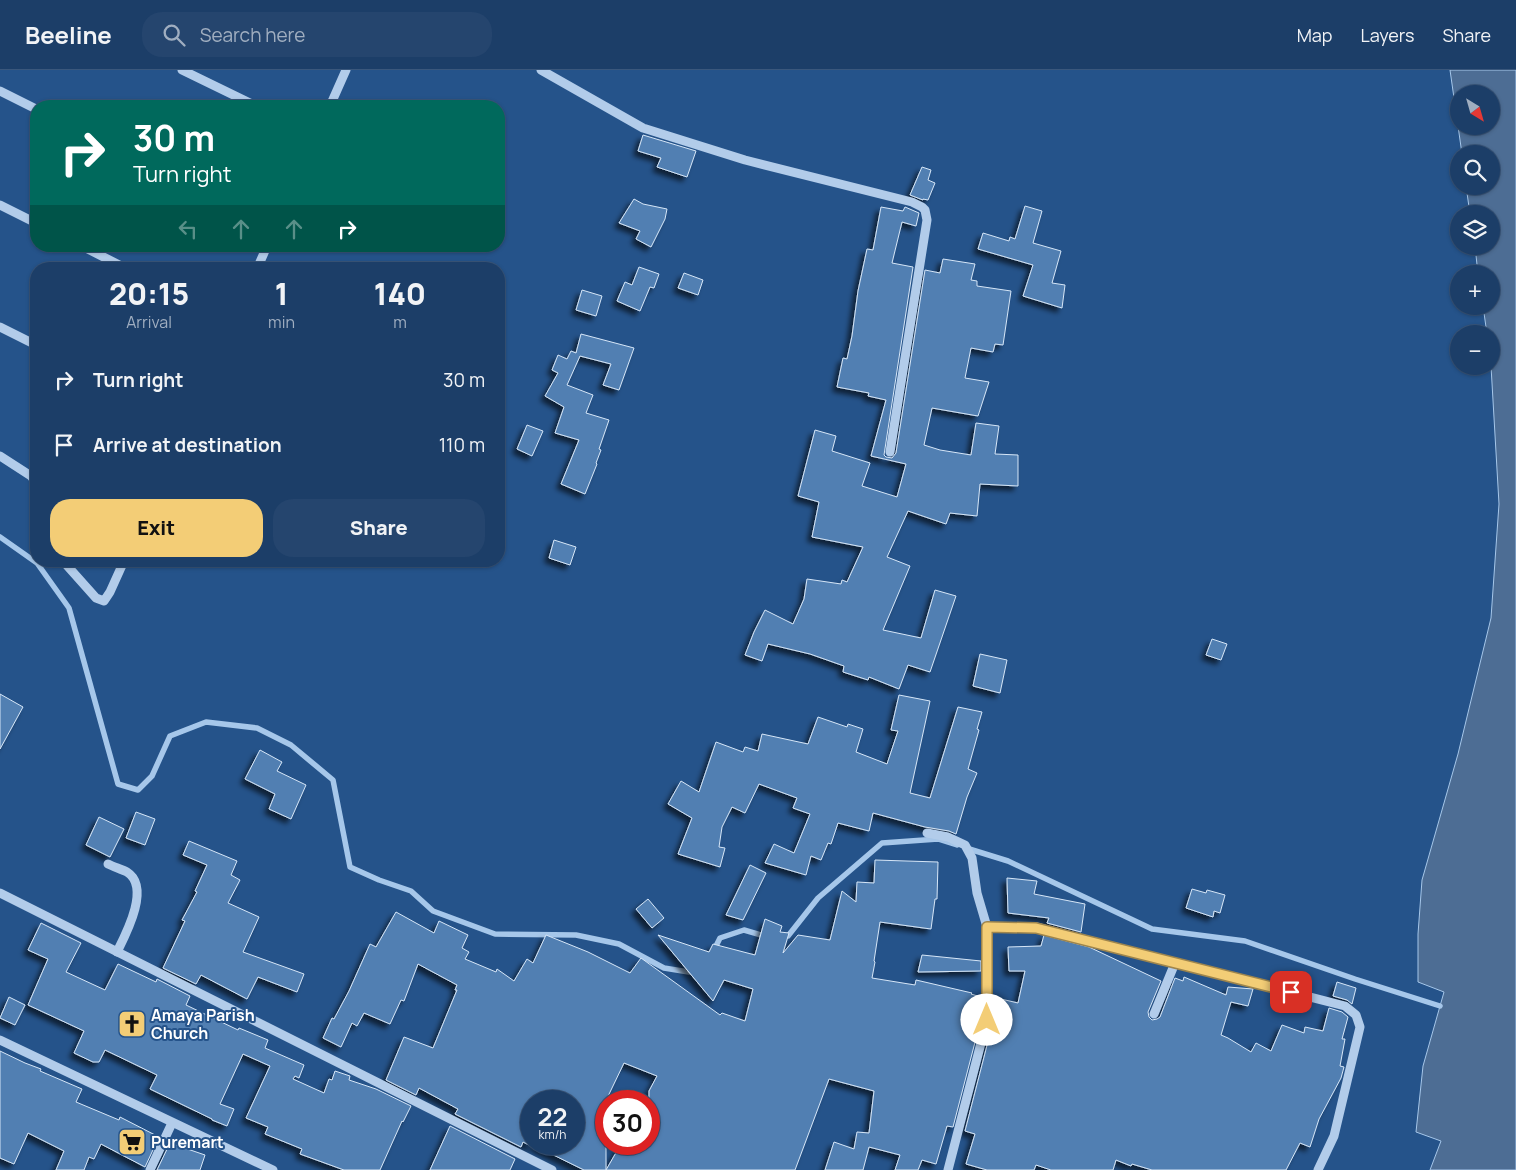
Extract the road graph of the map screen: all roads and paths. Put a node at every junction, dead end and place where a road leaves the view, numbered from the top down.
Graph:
1 (182, 70) edge
2 (346, 70) edge
3 (541, 70) edge
4 (0, 91) edge
5 (244, 100) edge
6 (333, 100) edge
7 (30, 106) edge
8 (0, 205) edge
9 (30, 220) edge
10 (94, 252) edge
11 (113, 262) edge
12 (0, 327) edge
13 (30, 342) edge
14 (890, 452) dead end
15 (0, 456) edge
16 (30, 475) edge
17 (69, 567) edge
18 (121, 567) edge
19 (927, 833) dead end
20 (108, 864) dead end
21 (0, 893) edge
22 (987, 927) junction
23 (117, 952) junction
24 (1175, 964) junction
25 (1154, 1014) dead end
26 (0, 1040) edge
27 (172, 1123) junction
28 (150, 1170) edge
29 (273, 1170) edge
30 (552, 1170) edge
31 (948, 1170) edge
32 (1318, 1170) edge

1 - 5 street
2 - 6 street
3 - 14 street
4 - 7 street
8 - 9 street
10 - 11 street
12 - 13 street
15 - 16 street
17 - 18 street
19 - 22 street
20 - 23 street
21 - 23 street
22 - 24 street
22 - 31 street
23 - 30 street
24 - 25 street
24 - 32 street
26 - 27 street
27 - 28 street
27 - 29 street

